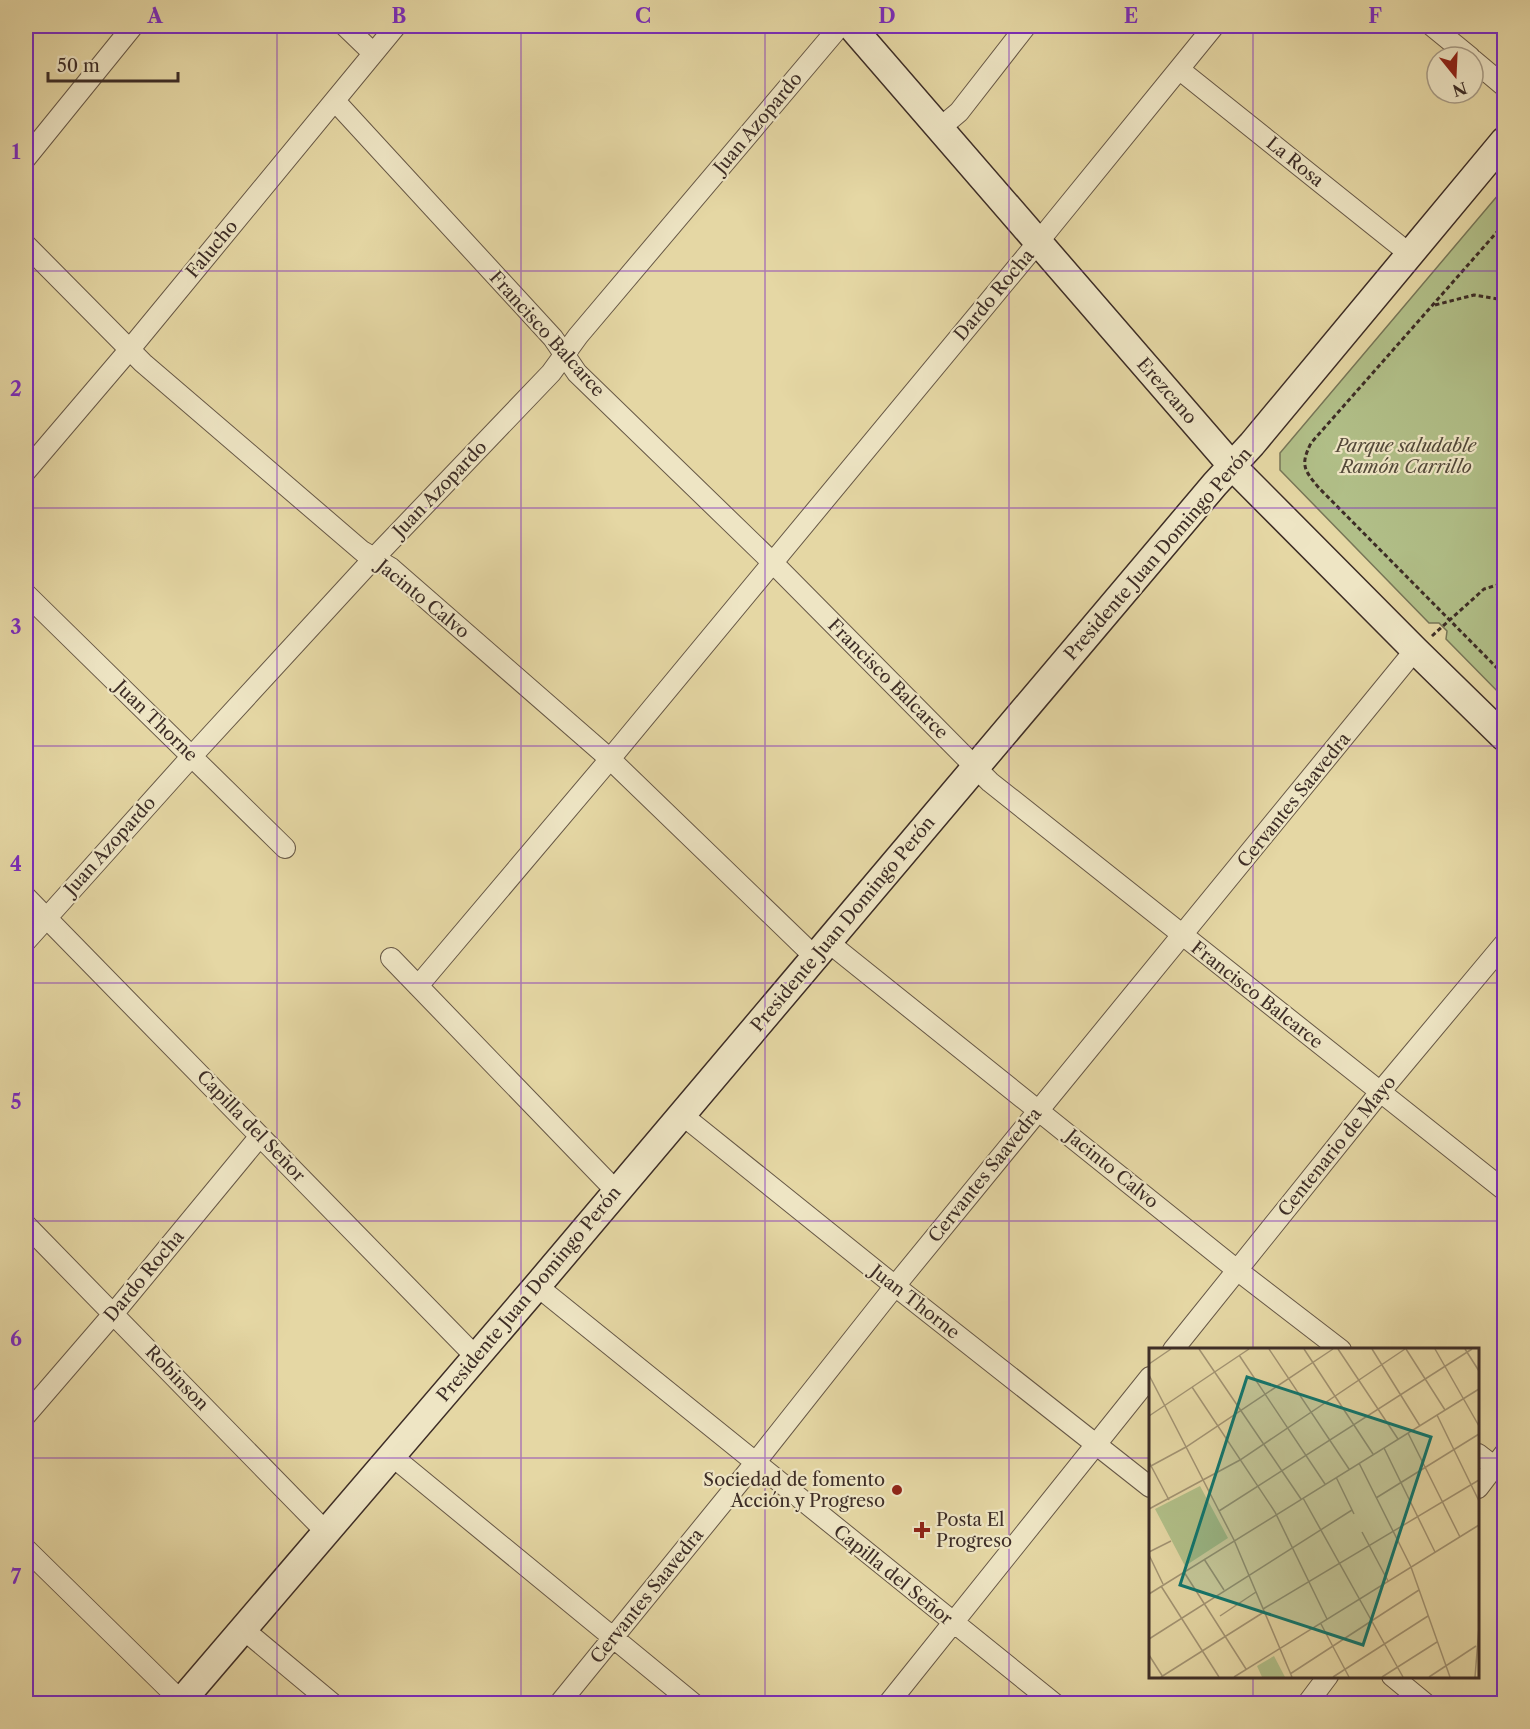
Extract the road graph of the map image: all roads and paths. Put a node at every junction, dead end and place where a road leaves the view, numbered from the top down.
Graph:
1 (133, 26) edge
2 (345, 26) edge
3 (396, 26) edge
4 (840, 26) edge
5 (851, 26) edge
6 (1026, 26) edge
7 (1214, 26) edge
8 (1432, 26) edge
9 (1455, 45) edge
10 (372, 53) junction
11 (1180, 70) junction
12 (1485, 70) edge
13 (1504, 86) edge
14 (335, 101) junction
15 (940, 128) junction
16 (1504, 141) edge
17 (26, 158) edge
18 (1504, 224) edge
19 (1038, 242) junction
20 (26, 245) edge
21 (1411, 255) junction
22 (1504, 300) edge
23 (1433, 305) junction
24 (130, 349) junction
25 (565, 355) junction
26 (1233, 467) junction
27 (26, 471) edge
28 (374, 558) junction
29 (772, 562) junction
30 (1504, 583) edge
31 (26, 594) edge
32 (1449, 620) junction
33 (1443, 627) dead end
34 (1415, 650) junction
35 (1504, 675) edge
36 (1504, 737) edge
37 (192, 756) junction
38 (610, 759) junction
39 (976, 768) junction
40 (285, 848) dead end
41 (26, 897) edge
42 (46, 918) junction
43 (1183, 936) junction
44 (26, 941) edge
45 (1504, 944) edge
46 (821, 950) junction
47 (392, 958) dead end
48 (418, 986) junction
49 (1381, 1092) junction
50 (1038, 1110) junction
51 (681, 1114) junction
52 (260, 1136) junction
53 (1504, 1190) edge
54 (616, 1191) junction
55 (26, 1225) edge
56 (1237, 1270) junction
57 (537, 1286) junction
58 (895, 1286) junction
59 (114, 1313) junction
60 (1175, 1348) edge
61 (1338, 1348) edge
62 (475, 1356) junction
63 (1149, 1378) edge
64 (26, 1415) edge
65 (1097, 1444) junction
66 (1479, 1454) edge
67 (392, 1456) junction
68 (755, 1463) junction
69 (1501, 1465) edge
70 (1149, 1486) edge
71 (1479, 1487) edge
72 (326, 1532) junction
73 (26, 1549) edge
74 (953, 1623) junction
75 (243, 1629) junction
76 (613, 1638) junction
77 (1327, 1678) edge
78 (1393, 1678) edge
79 (180, 1702) edge
80 (333, 1704) edge
81 (559, 1704) edge
82 (694, 1704) edge
83 (888, 1704) edge
84 (1055, 1704) edge
85 (1307, 1704) edge
86 (1426, 1704) edge

1 - 17 street
2 - 10 street
3 - 10 street, Falucho
4 - 25 street, Juan Azopardo
5 - 15 street, Erezcano
6 - 15 street
7 - 11 street, Dardo Rocha
8 - 9 street
10 - 14 street, Falucho
11 - 19 street, Dardo Rocha
11 - 21 street, La Rosa
12 - 13 street
14 - 24 street, Falucho
14 - 25 street, Francisco Balcarce
15 - 19 street, Erezcano
16 - 21 street, Presidente Juan Domingo Perón
18 - 23 path
19 - 26 street, Erezcano
19 - 29 street, Dardo Rocha
20 - 24 street, Jacinto Calvo
21 - 26 street, Presidente Juan Domingo Perón
22 - 23 path
23 - 32 path
24 - 27 street, Falucho
24 - 28 street, Jacinto Calvo
25 - 28 street, Juan Azopardo
25 - 29 street, Francisco Balcarce
26 - 34 street, Erezcano
26 - 39 street, Presidente Juan Domingo Perón
28 - 37 street, Juan Azopardo
28 - 38 street, Jacinto Calvo
29 - 38 street, Dardo Rocha
29 - 39 street, Francisco Balcarce
30 - 32 path
31 - 37 street, Juan Thorne
32 - 33 path
32 - 35 path
34 - 36 street, Erezcano
34 - 43 street, Cervantes Saavedra
37 - 40 street, Juan Thorne
37 - 42 street, Juan Azopardo
38 - 46 street, Jacinto Calvo
38 - 48 street, Dardo Rocha
39 - 43 street, Francisco Balcarce
39 - 46 street, Presidente Juan Domingo Perón
41 - 42 street, Capilla del Señor
42 - 44 street, Juan Azopardo
42 - 52 street, Capilla del Señor
43 - 49 street, Francisco Balcarce
43 - 50 street, Cervantes Saavedra
45 - 49 street, Centenario de Mayo
46 - 50 street, Jacinto Calvo
46 - 51 street, Presidente Juan Domingo Perón
47 - 48 street
48 - 54 street
49 - 53 street, Francisco Balcarce
49 - 56 street, Centenario de Mayo
50 - 56 street, Jacinto Calvo
50 - 58 street, Cervantes Saavedra
51 - 54 street, Presidente Juan Domingo Perón
51 - 58 street, Juan Thorne
52 - 59 street, Dardo Rocha
52 - 62 street, Capilla del Señor
54 - 57 street, Presidente Juan Domingo Perón
55 - 59 street, Robinson
56 - 60 street, Centenario de Mayo
56 - 61 street, Jacinto Calvo
57 - 62 street, Presidente Juan Domingo Perón
57 - 68 street, Capilla del Señor
58 - 65 street, Juan Thorne
58 - 68 street, Cervantes Saavedra
59 - 64 street, Dardo Rocha
59 - 72 street, Robinson
62 - 67 street, Presidente Juan Domingo Perón
63 - 65 street
65 - 70 street, Juan Thorne
65 - 74 street
66 - 69 street
67 - 72 street, Presidente Juan Domingo Perón
67 - 76 street
68 - 74 street, Capilla del Señor
68 - 76 street, Cervantes Saavedra
69 - 71 street
72 - 75 street, Presidente Juan Domingo Perón
73 - 79 street
74 - 83 street
74 - 84 street, Capilla del Señor
75 - 79 street, Presidente Juan Domingo Perón
75 - 80 street
76 - 81 street, Cervantes Saavedra
76 - 82 street
77 - 85 street
78 - 86 street

